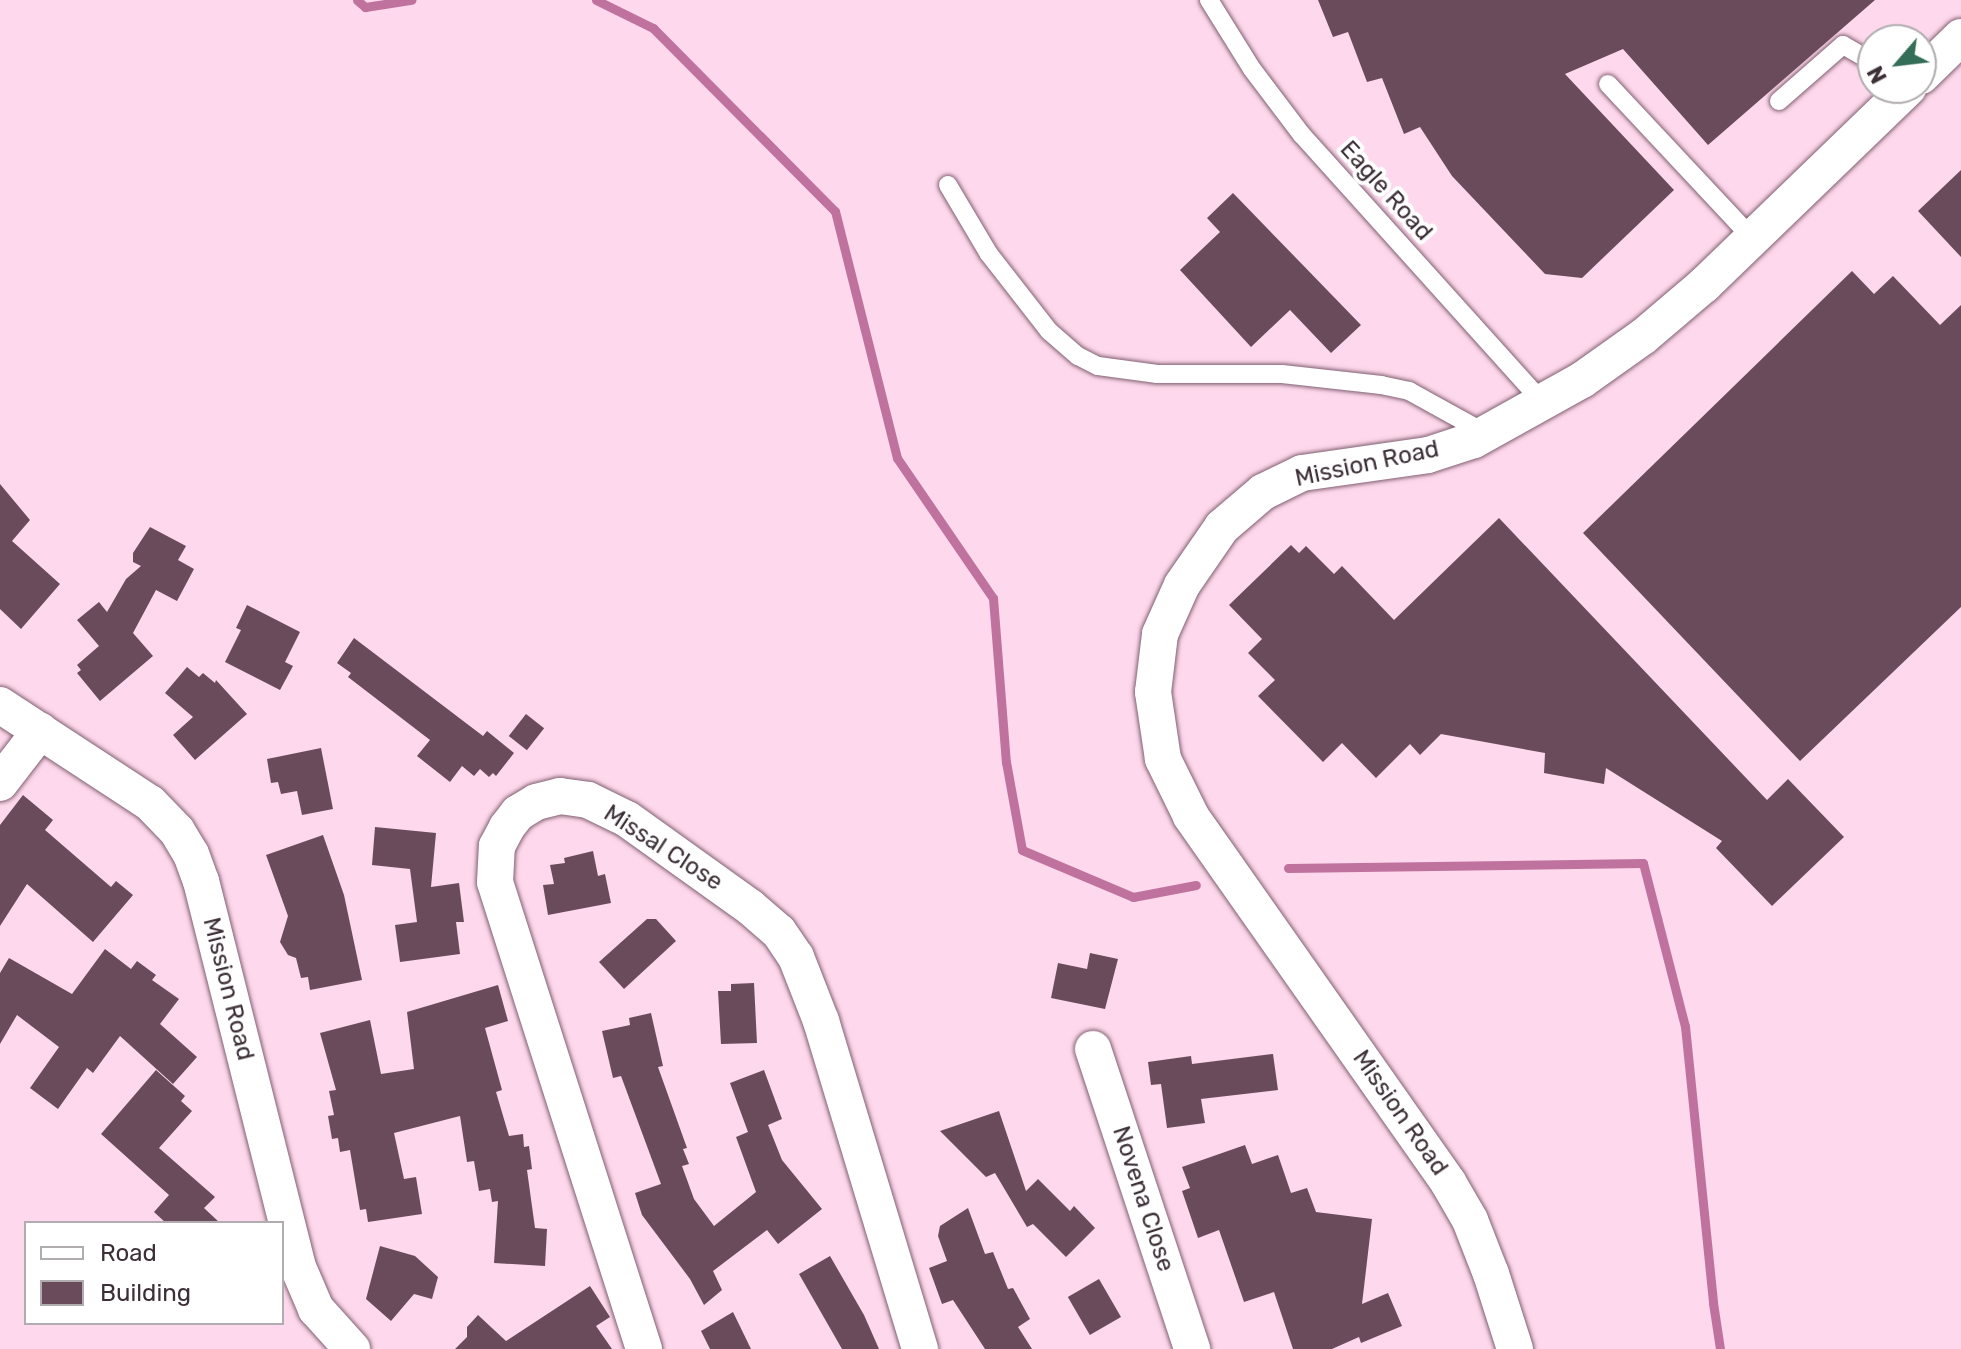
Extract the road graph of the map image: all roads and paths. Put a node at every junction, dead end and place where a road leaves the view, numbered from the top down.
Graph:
1 (1209, 0) edge
2 (1961, 37) edge
3 (1857, 53) edge
4 (1937, 60) edge
5 (1608, 84) dead end
6 (1779, 101) dead end
7 (1891, 104) edge
8 (948, 185) dead end
9 (1752, 238) junction
10 (1543, 403) junction
11 (1485, 433) junction
12 (0, 705) edge
13 (40, 731) junction
14 (0, 783) edge
15 (1093, 1049) dead end
16 (352, 1349) edge
17 (644, 1349) edge
18 (920, 1349) edge
19 (1192, 1349) edge
20 (1515, 1349) edge

1 - 10 lane, Eagle Road
2 - 4 street
3 - 6 lane
5 - 9 lane
7 - 9 street, Mission Road
8 - 11 lane
9 - 10 street, Mission Road
10 - 11 street, Mission Road
11 - 20 street, Mission Road
12 - 13 street, Mission Road
13 - 14 street
13 - 16 street, Mission Road
15 - 19 street, Novena Close
17 - 18 street, Missal Close

